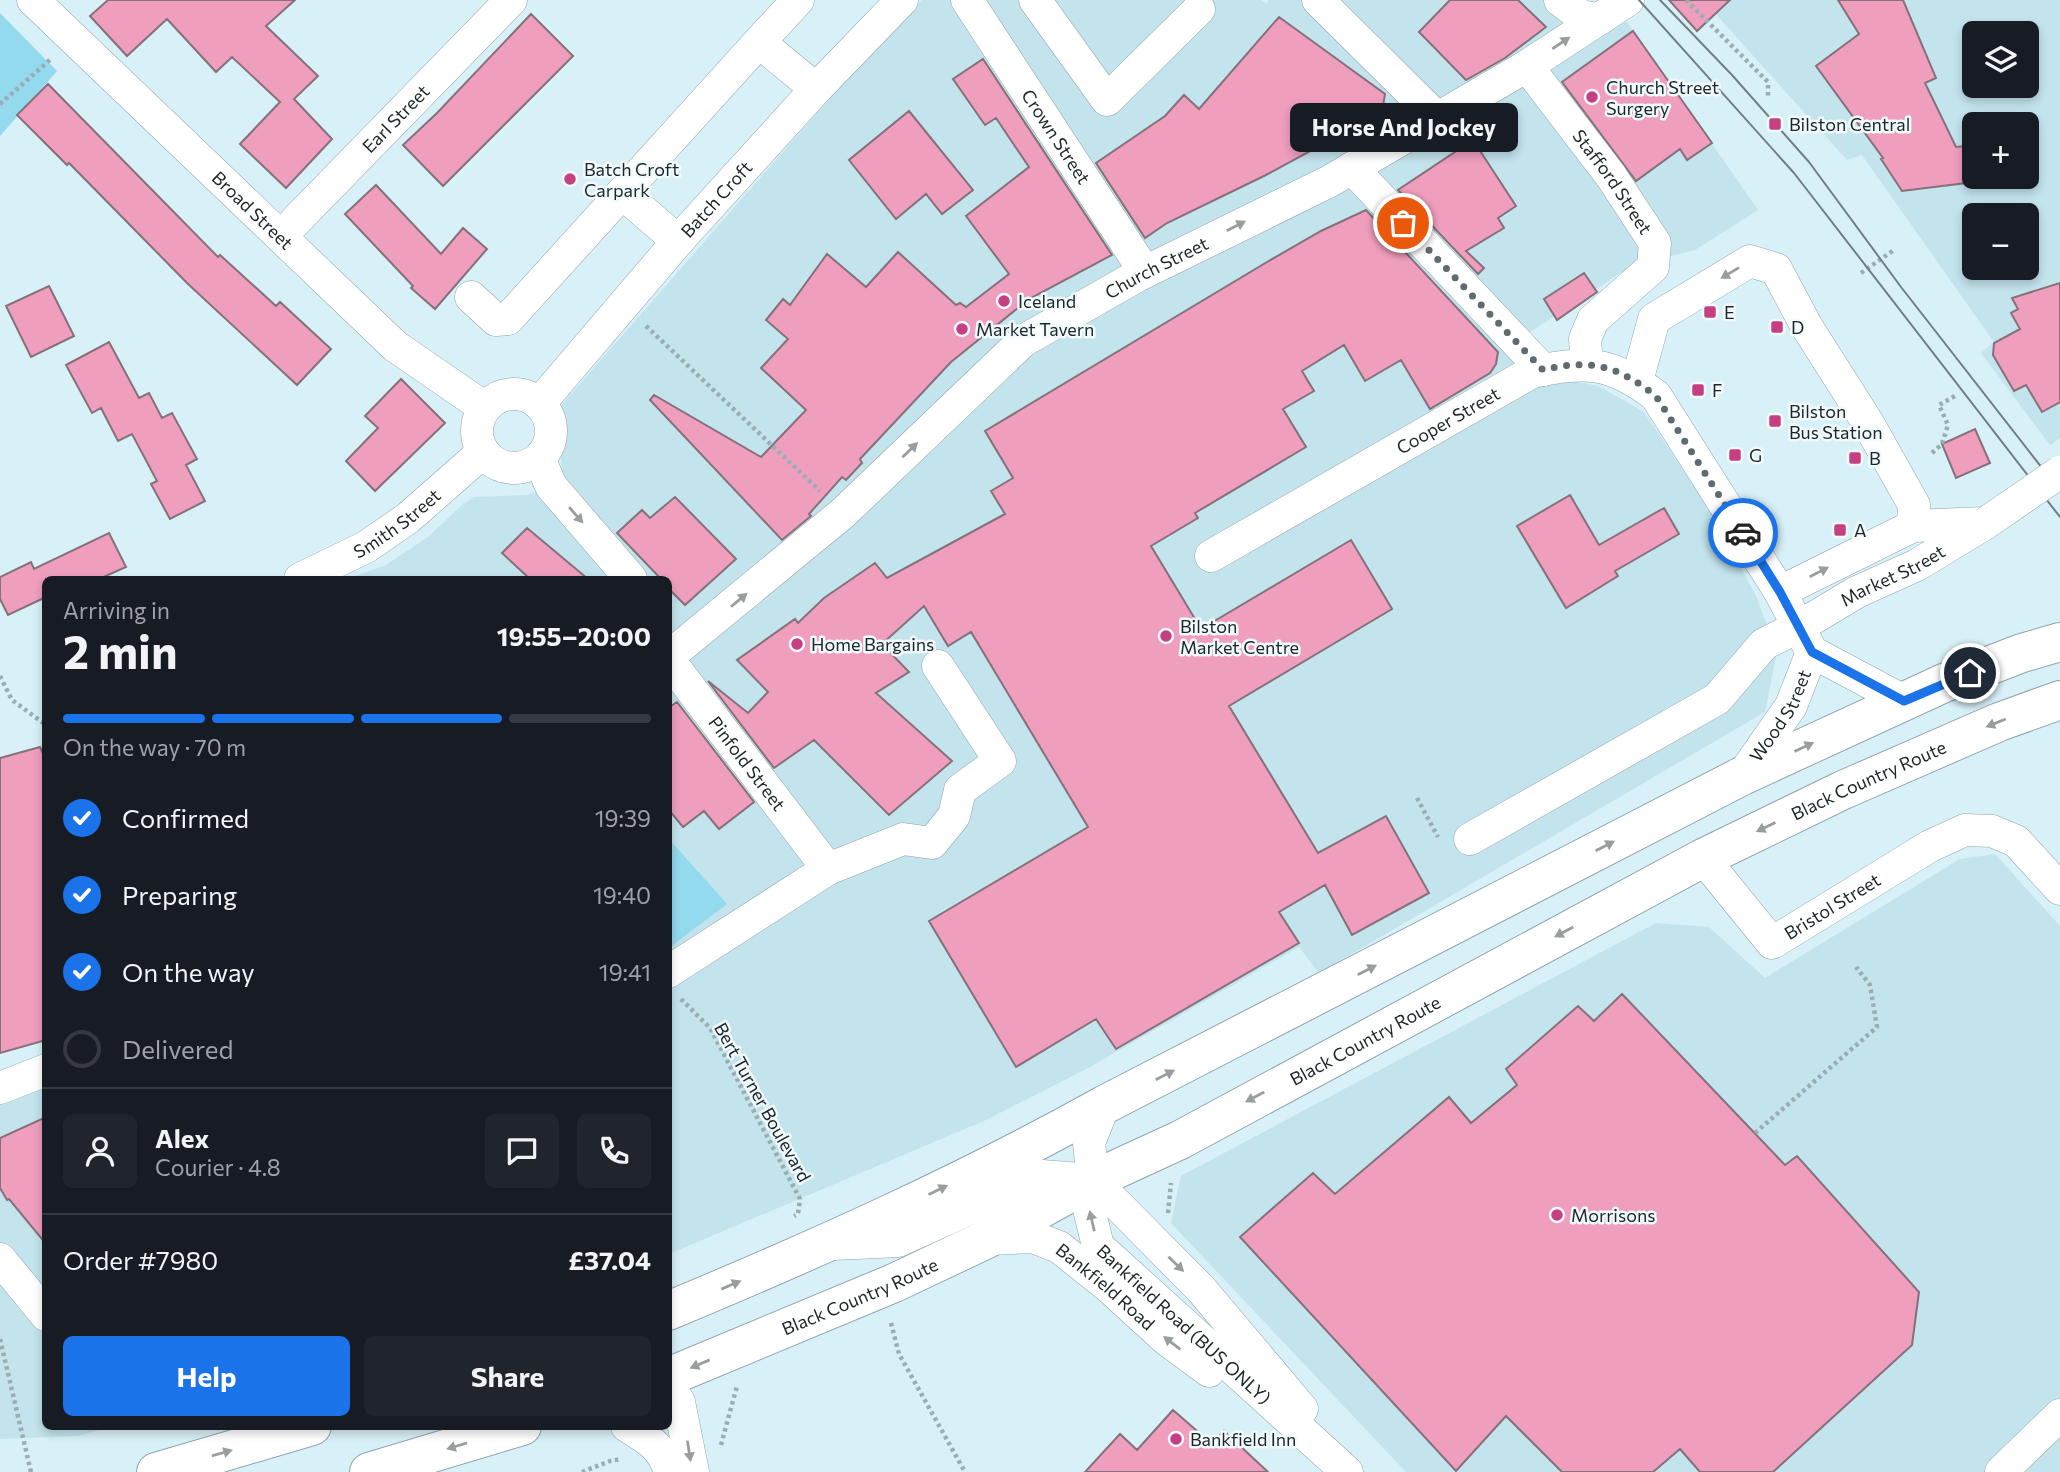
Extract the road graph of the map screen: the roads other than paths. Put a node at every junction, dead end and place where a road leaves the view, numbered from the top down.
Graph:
1 (33, 0) edge
2 (511, 0) edge
3 (798, 0) edge
4 (902, 0) edge
5 (967, 0) edge
6 (1035, 0) edge
7 (1560, 0) edge
8 (1320, 1) edge
9 (1199, 9) dead end
10 (1613, 10) edge
11 (760, 42) junction
12 (1527, 65) junction
13 (816, 89) junction
14 (1437, 118) junction
15 (1352, 168) junction
16 (622, 193) junction
17 (281, 236) junction
18 (678, 241) junction
19 (1145, 272) junction
20 (471, 297) dead end
21 (1587, 365) junction
22 (1543, 370) junction
23 (1637, 381) junction
24 (539, 404) junction
25 (485, 408) junction
26 (483, 452) junction
27 (539, 458) junction
28 (2060, 472) edge
29 (1986, 523) junction
30 (1913, 526) junction
31 (1211, 556) dead end
32 (306, 576) edge
33 (628, 576) edge
34 (1780, 592) junction
35 (1806, 639) junction
36 (2060, 642) edge
37 (673, 646) edge
38 (938, 666) dead end
39 (2060, 700) edge
40 (1904, 701) junction
41 (1742, 776) junction
42 (1469, 839) dead end
43 (1703, 858) junction
44 (828, 869) junction
45 (2060, 889) edge
46 (674, 985) edge
47 (42, 1071) edge
48 (0, 1087) edge
49 (1104, 1105) junction
50 (1093, 1180) junction
51 (987, 1239) junction
52 (824, 1245) junction
53 (5, 1267) edge
54 (672, 1309) edge
55 (42, 1310) edge
56 (672, 1375) edge
57 (672, 1391) edge
58 (2060, 1415) edge
59 (298, 1430) edge
60 (509, 1430) edge
61 (633, 1430) edge
62 (156, 1472) edge
63 (369, 1472) edge
64 (670, 1472) edge
65 (692, 1472) edge
66 (1347, 1472) edge
67 (2001, 1472) edge

1 - 17 street, Broad Street
2 - 17 street, Earl Street
3 - 11 street
4 - 13 street, Batch Croft
5 - 19 street, Crown Street
6 - 9 street
7 - 10 street
8 - 14 street
12 -> 10 street, Church Street
11 - 13 street
11 - 16 street
12 - 14 street, Church Street
12 - 21 street, Stafford Street
13 - 18 street, Batch Croft
14 - 15 street, Church Street
19 -> 15 street, Church Street
15 - 22 street
16 - 18 street
16 - 20 street
17 - 25 street, Broad Street
18 - 24 street, Batch Croft
37 -> 19 street, Church Street
21 - 22 street, Cooper Street
21 - 23 street
22 - 31 street, Cooper Street
30 -> 23 street
23 - 34 street
24 - 25 street
24 - 27 street
25 - 26 street
26 - 27 street
26 - 32 street, Smith Street
27 -> 33 street
28 - 29 street, Market Street, bridge
29 - 30 street
29 - 35 street, Market Street
34 -> 30 street
34 - 35 street
35 - 40 street, Wood Street
35 - 41 street, Wood Street
35 - 42 street, Market Street
36 - 40 highway
37 - 44 street, Pinfold Street
38 - 44 street
39 -> 43 highway, Black Country Route
41 -> 40 highway
49 -> 41 highway
43 - 45 street, Bristol Street
43 -> 50 highway, Black Country Route
44 - 46 street
47 - 48 street
49 - 50 street, Bankfield Road (BUS ONLY)
52 -> 49 highway
50 - 51 highway, Black Country Route
50 - 52 street
50 -> 66 street
66 -> 50 street, Bankfield Road (BUS ONLY)
51 -> 56 highway, Black Country Route
66 -> 51 street, Bankfield Road
54 -> 52 highway
53 - 55 street
57 -> 65 street
58 - 67 street
62 -> 59 highway
60 -> 63 highway
61 - 64 street

